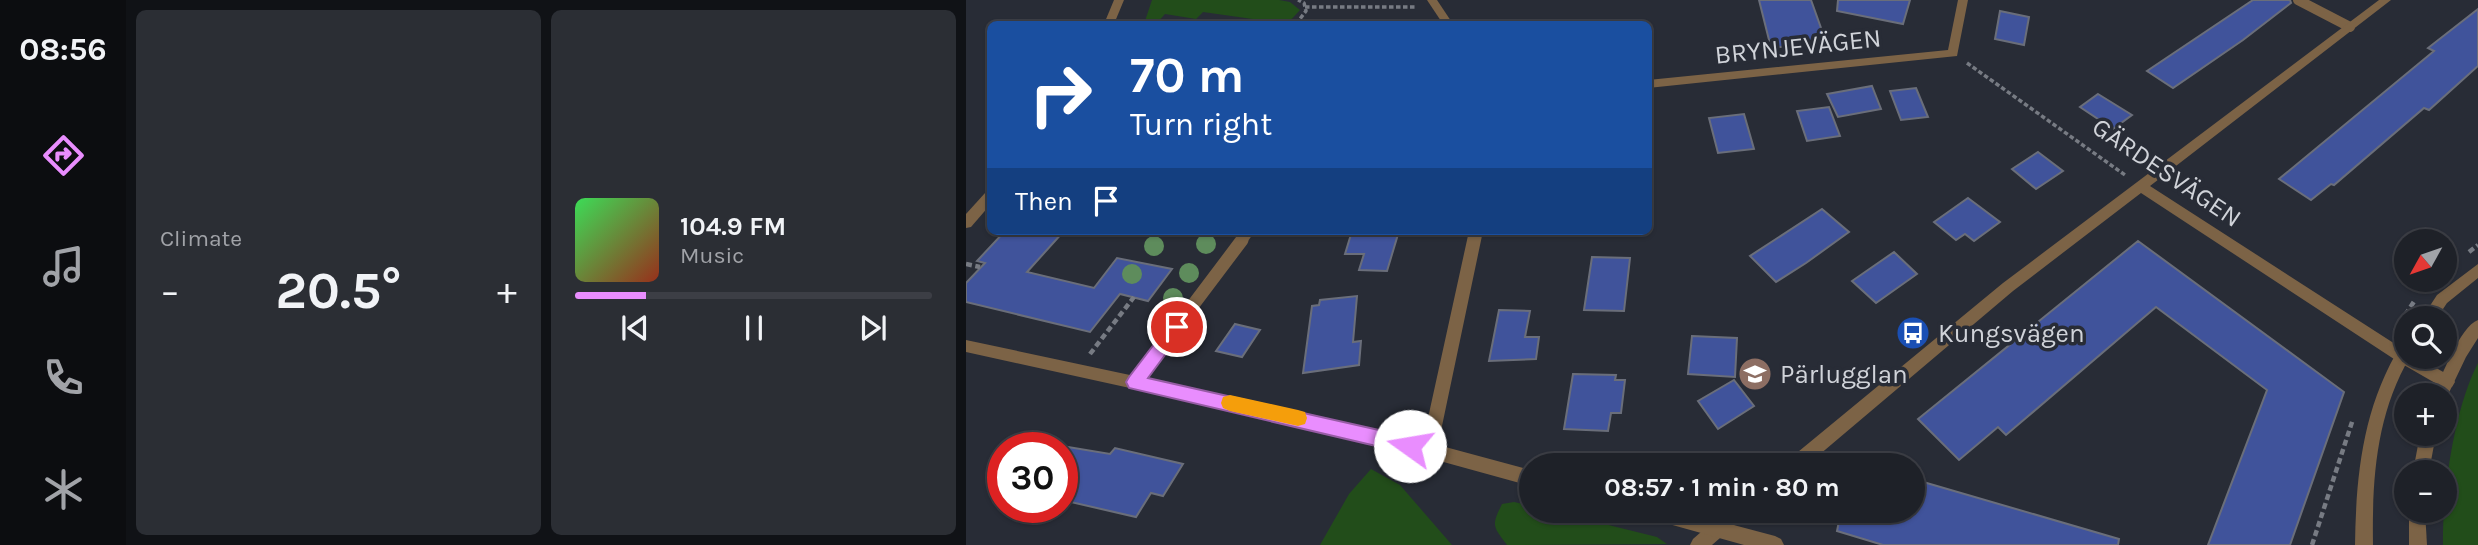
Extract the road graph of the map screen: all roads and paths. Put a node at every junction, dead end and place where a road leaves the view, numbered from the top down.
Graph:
1 (1119, 0) edge
2 (1298, 0) edge
3 (1963, 0) edge
4 (2298, 0) edge
5 (2386, 0) edge
6 (1428, 3) edge
7 (1305, 7) junction
8 (1110, 21) edge
9 (1298, 21) edge
10 (1445, 21) edge
11 (2350, 27) junction
12 (1953, 53) junction
13 (1652, 84) edge
14 (2140, 186) junction
15 (987, 200) edge
16 (966, 223) edge
17 (1247, 235) edge
18 (1475, 235) edge
19 (966, 264) edge
20 (981, 268) dead end
21 (2478, 270) edge
22 (1134, 297) dead end
23 (2437, 306) edge
24 (2478, 326) edge
25 (966, 346) edge
26 (2394, 347) edge
27 (1090, 354) dead end
28 (2396, 369) edge
29 (2422, 369) edge
30 (1135, 382) junction
31 (2437, 383) edge
32 (2447, 383) edge
33 (1429, 450) junction
34 (1809, 453) edge
35 (1519, 475) edge
36 (1698, 523) edge
37 (1723, 523) edge
38 (2417, 523) edge
39 (1717, 528) junction
40 (1699, 545) edge
41 (1775, 545) edge
42 (2364, 545) edge
43 (2418, 545) edge

1 - 8 street
2 - 7 path
3 - 12 street
4 - 11 lane
5 - 11 street
6 - 7 path
6 - 10 street
7 - 9 path
11 - 14 street
12 - 13 street, BRYNJEVÄGEN
12 - 14 path, GÄRDESVÄGEN
14 - 26 street, GÄRDESVÄGEN
14 - 34 street
15 - 16 street
17 - 30 lane
18 - 33 street
19 - 20 path
21 - 23 street
22 - 27 path
24 - 32 street
25 - 30 street
28 - 42 street
29 - 31 street, GÄRDESVÄGEN
30 - 33 street
33 - 35 street
36 - 39 street
37 - 39 street
38 - 43 street
39 - 40 street
39 - 41 street

